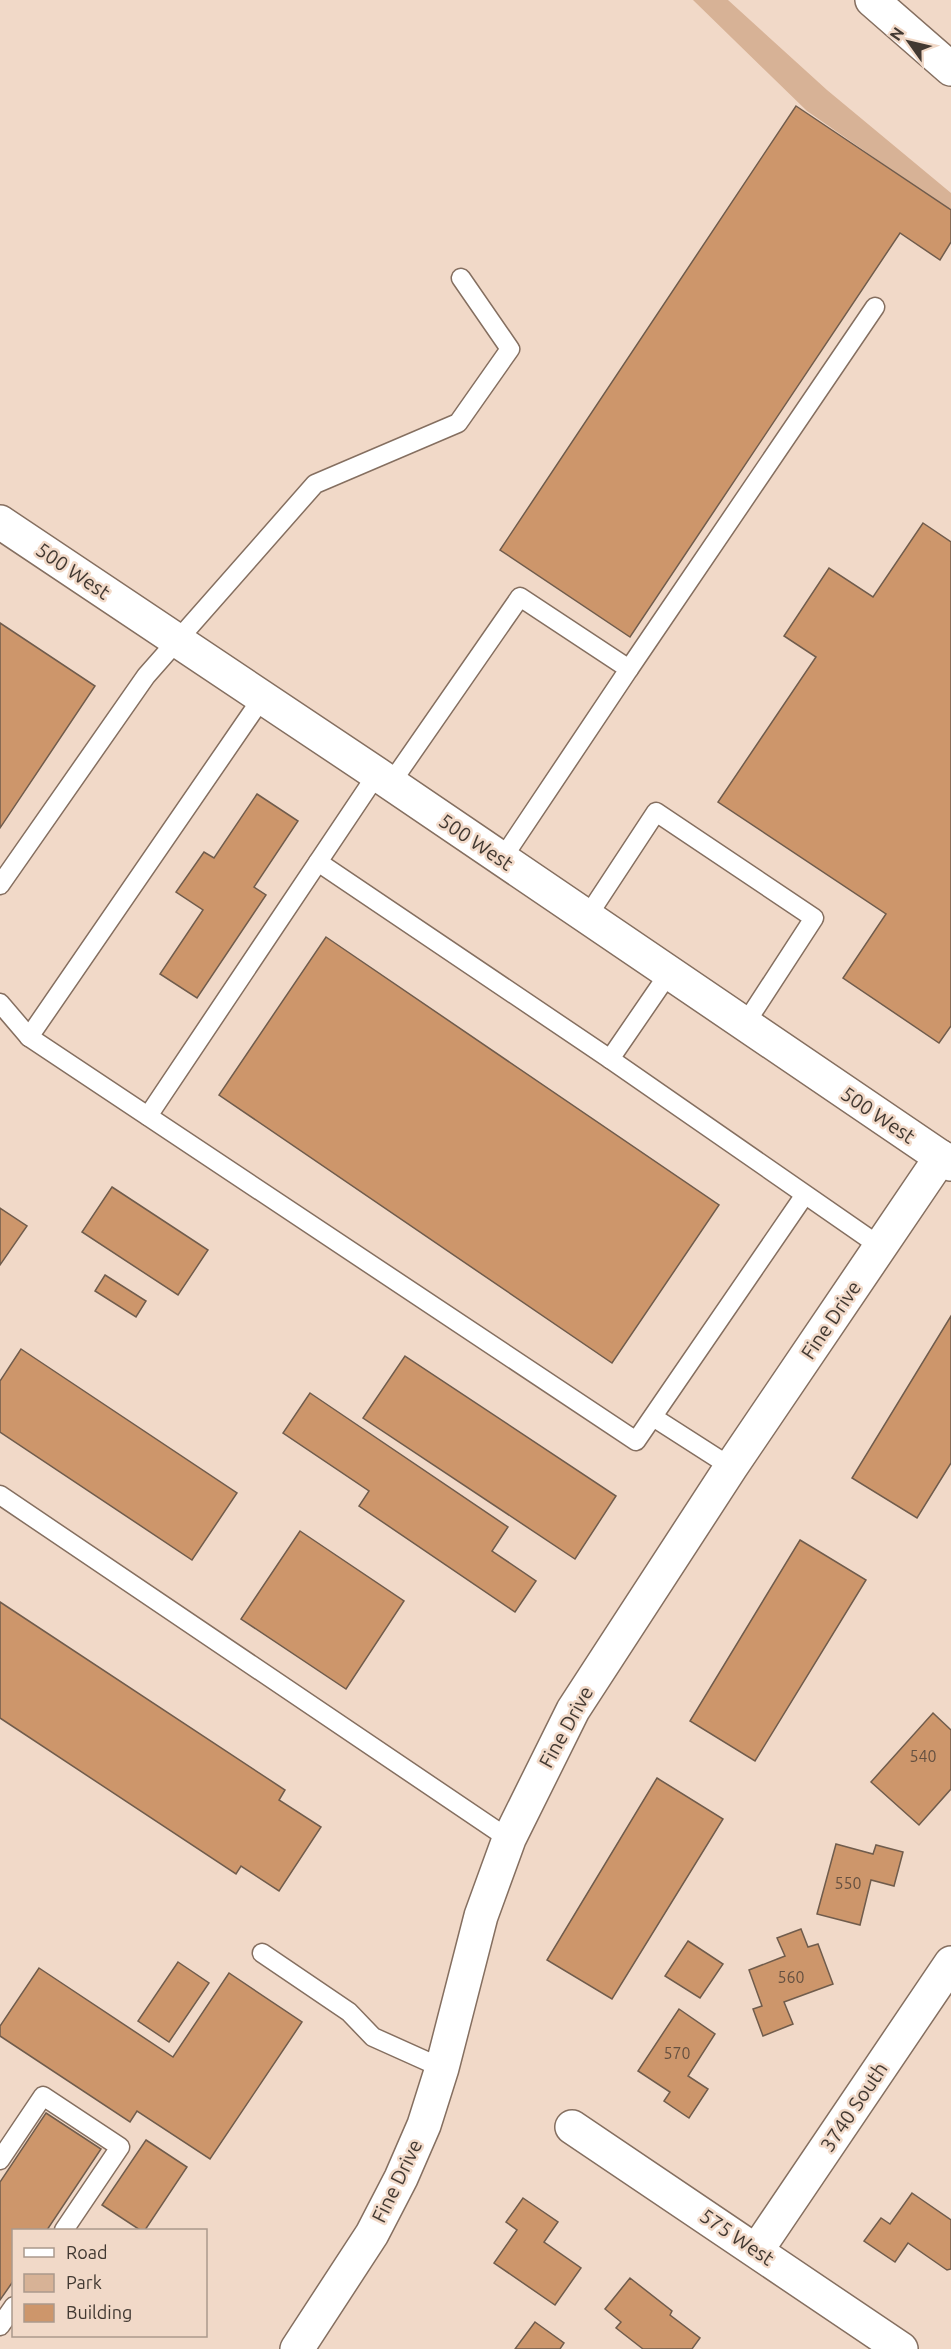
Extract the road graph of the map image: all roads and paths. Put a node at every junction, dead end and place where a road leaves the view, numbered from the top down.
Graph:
1 (872, 0) edge
2 (951, 69) edge
3 (461, 278) dead end
4 (875, 307) dead end
5 (0, 522) edge
6 (177, 640) junction
7 (629, 669) junction
8 (262, 698) junction
9 (384, 778) junction
10 (502, 859) junction
11 (318, 862) junction
12 (0, 885) edge
13 (587, 917) junction
14 (669, 973) junction
15 (0, 1003) edge
16 (745, 1024) junction
17 (29, 1036) junction
18 (610, 1059) junction
19 (148, 1116) junction
20 (948, 1155) edge
21 (804, 1196) junction
22 (881, 1247) junction
23 (653, 1417) junction
24 (731, 1467) junction
25 (0, 1495) edge
26 (509, 1839) junction
27 (262, 1953) dead end
28 (951, 1963) edge
29 (442, 2068) junction
30 (572, 2127) dead end
31 (0, 2160) edge
32 (65, 2229) edge
33 (757, 2250) junction
34 (12, 2309) edge
35 (0, 2326) edge
36 (297, 2349) edge
37 (901, 2349) edge

1 - 2 main road
3 - 6 lane
4 - 7 lane
5 - 6 main road, 500 West
6 - 8 main road, 500 West
6 - 12 lane
7 - 9 lane
7 - 10 lane
8 - 9 main road, 500 West
8 - 17 lane
9 - 10 main road, 500 West
9 - 11 lane
10 - 13 main road, 500 West
11 - 18 lane
11 - 19 lane
13 - 14 main road, 500 West
13 - 16 lane
14 - 16 main road, 500 West
14 - 18 lane
15 - 17 lane
16 - 20 main road, 500 West
17 - 19 lane
18 - 21 lane
19 - 23 lane
20 - 22 main road, Fine Drive
21 - 22 lane
21 - 23 lane
22 - 24 main road, Fine Drive
23 - 24 lane
24 - 26 main road, Fine Drive
25 - 26 lane
26 - 29 main road, Fine Drive
27 - 29 lane
28 - 33 main road, 3740 South
29 - 36 main road, Fine Drive
30 - 33 main road, 575 West
31 - 32 lane
33 - 37 main road, 575 West
34 - 35 lane

